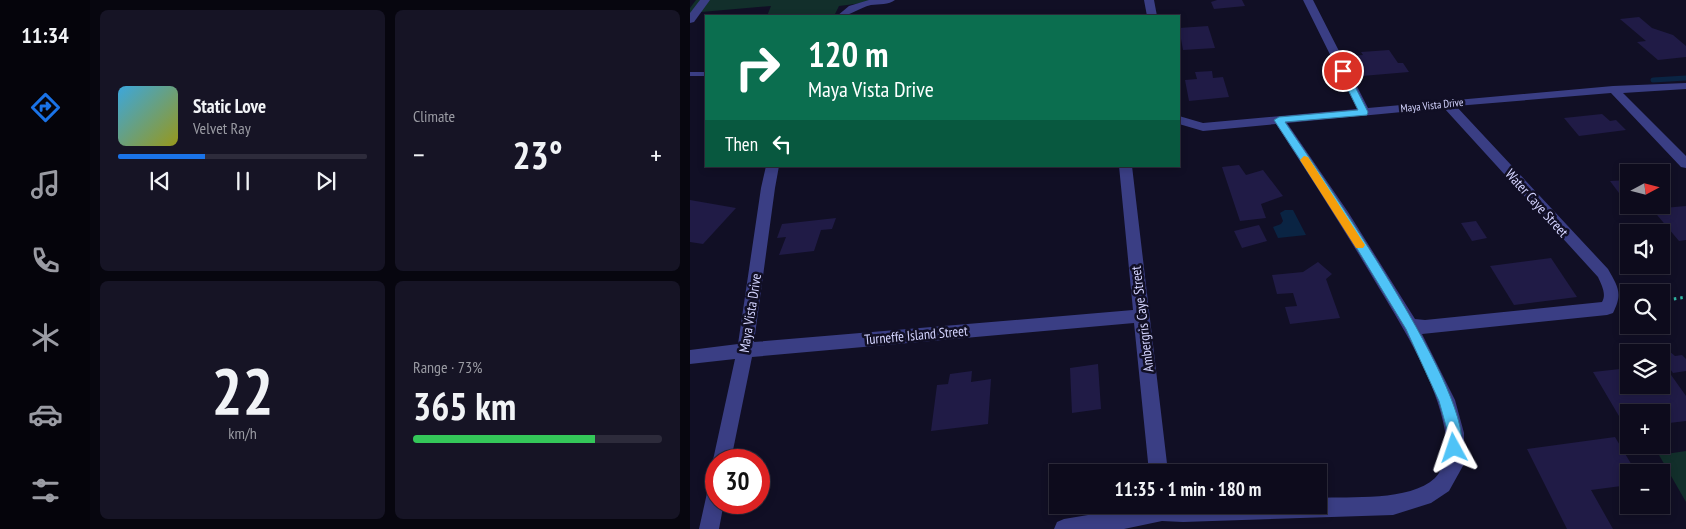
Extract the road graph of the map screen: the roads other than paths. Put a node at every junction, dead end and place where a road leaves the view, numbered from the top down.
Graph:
1 (705, 0) edge
2 (890, 0) edge
3 (1149, 0) edge
4 (1308, 0) edge
5 (843, 15) edge
6 (1152, 15) edge
7 (690, 20) edge
8 (690, 74) edge
9 (705, 74) edge
10 (1686, 86) edge
11 (1613, 89) junction
12 (1446, 103) junction
13 (1364, 112) junction
14 (1279, 120) junction
15 (1180, 122) edge
16 (1686, 164) edge
17 (773, 167) edge
18 (1125, 167) edge
19 (1142, 316) junction
20 (1410, 326) junction
21 (745, 350) junction
22 (690, 357) edge
23 (724, 449) edge
24 (1158, 464) edge
25 (1327, 507) edge
26 (712, 514) edge
27 (1154, 514) edge
28 (709, 529) edge
29 (1064, 529) edge

1 - 7 street
2 - 5 street
3 - 6 street
4 - 13 street
8 - 9 lane
10 - 11 street, Maya Vista Drive
11 - 12 street, Maya Vista Drive
11 - 16 street
12 - 13 street, Maya Vista Drive
12 - 20 street, Water Caye Street
13 - 14 street, Maya Vista Drive
14 - 15 street, Maya Vista Drive
14 - 20 street
17 - 21 street, Maya Vista Drive
18 - 19 street, Ambergris Caye Street
19 - 21 street, Turneffe Island Street
19 - 24 street, Ambergris Caye Street
20 - 25 street
21 - 22 street, Turneffe Island Street
21 - 23 street, Maya Vista Drive
26 - 28 street
27 - 29 street

